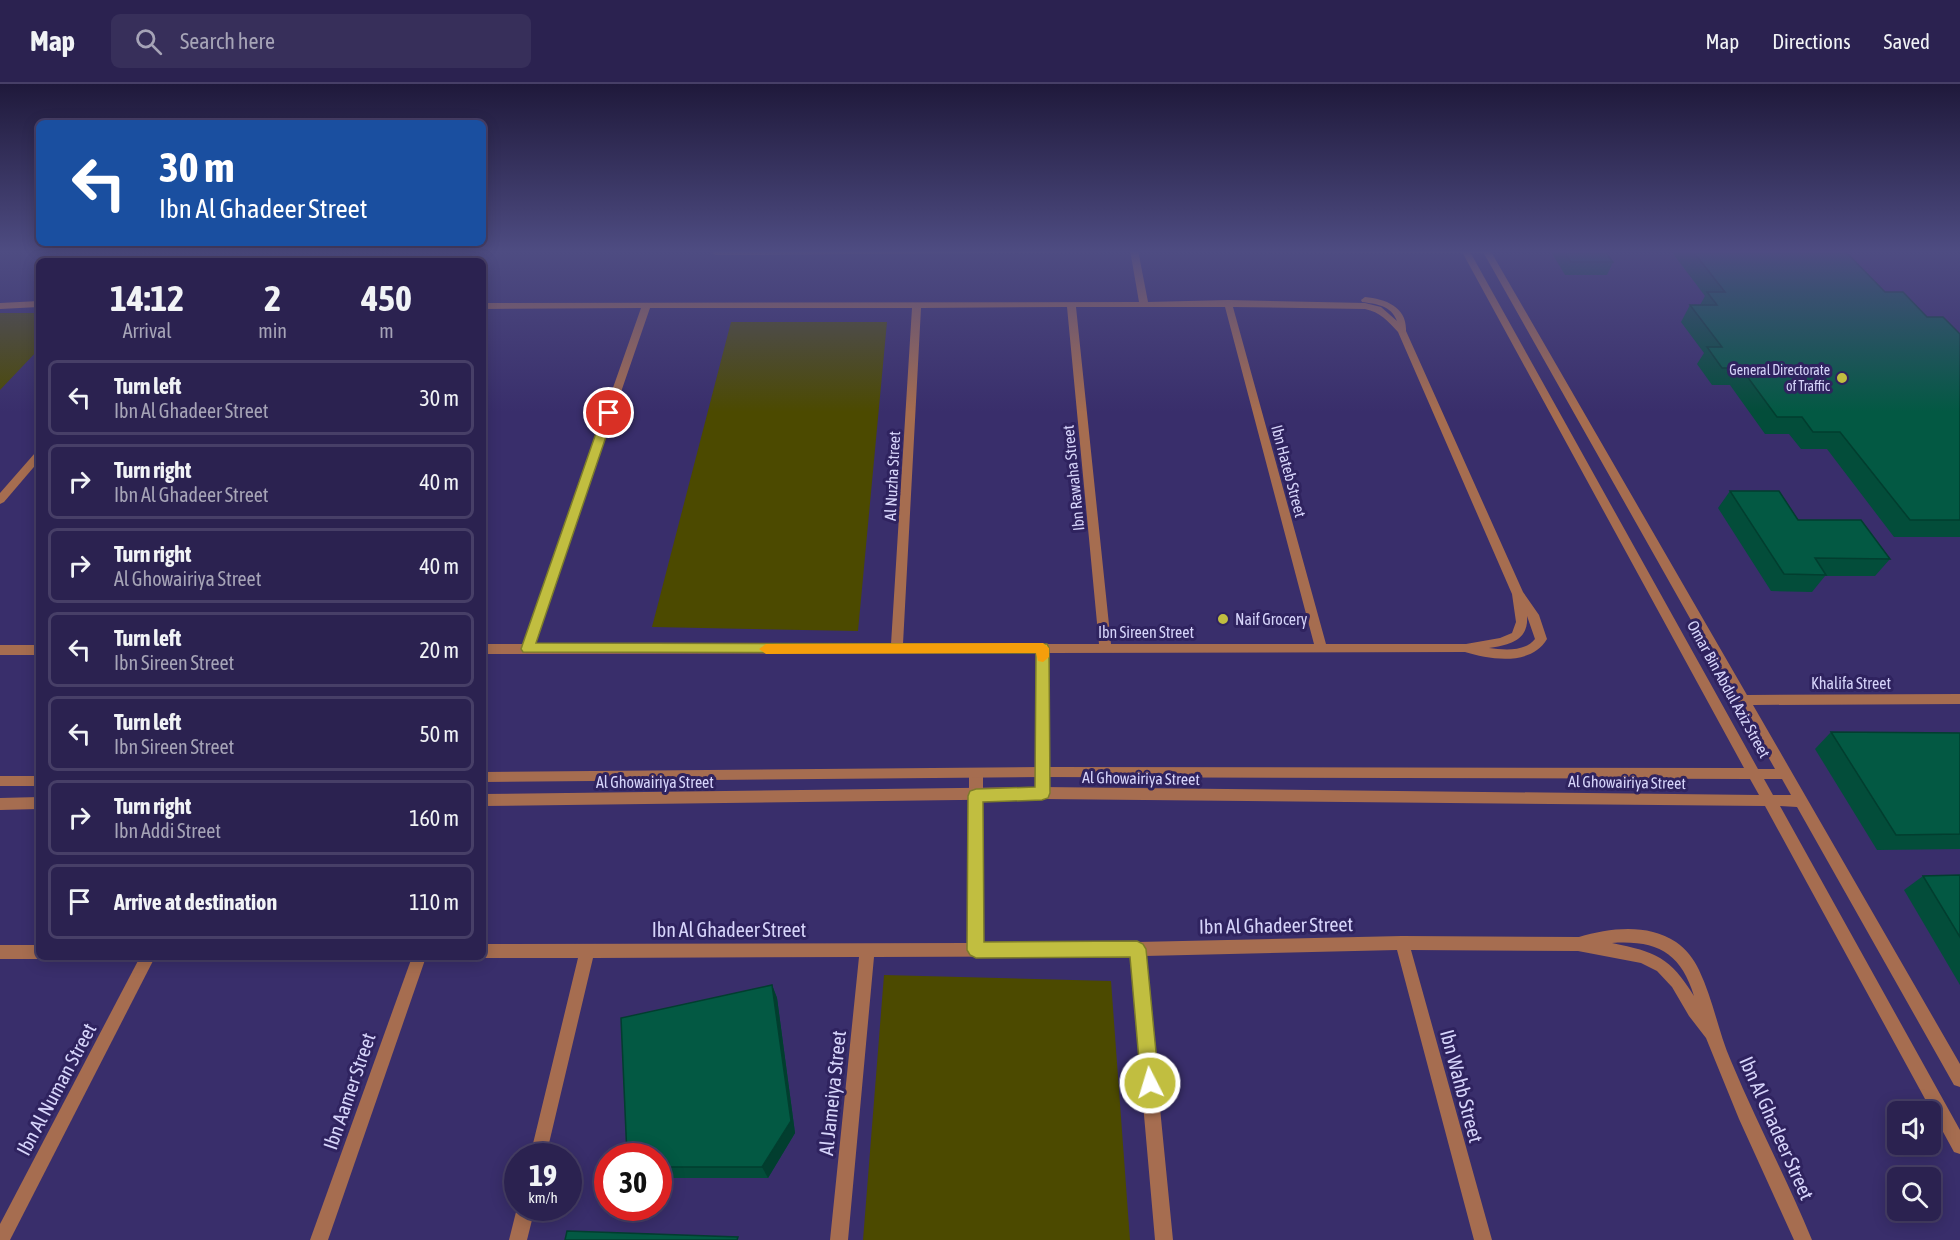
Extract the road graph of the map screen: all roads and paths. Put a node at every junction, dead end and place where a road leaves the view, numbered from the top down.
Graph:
1 (1228, 303) edge
2 (0, 304) edge
3 (36, 304) edge
4 (917, 304) junction
5 (1071, 304) junction
6 (1075, 304) edge
7 (1314, 304) edge
8 (1495, 304) edge
9 (1516, 304) edge
10 (486, 306) edge
11 (646, 306) junction
12 (36, 458) edge
13 (0, 500) edge
14 (1518, 594) junction
15 (1321, 647) junction
16 (1043, 648) junction
17 (1105, 648) junction
18 (1465, 648) junction
19 (486, 649) edge
20 (527, 649) junction
21 (897, 649) junction
22 (0, 650) edge
23 (36, 650) edge
24 (1960, 699) edge
25 (1742, 700) junction
26 (1042, 772) junction
27 (976, 773) junction
28 (1784, 774) junction
29 (1756, 775) junction
30 (486, 777) edge
31 (0, 781) edge
32 (36, 781) edge
33 (1042, 793) junction
34 (976, 796) junction
35 (486, 800) edge
36 (1770, 800) junction
37 (1799, 801) junction
38 (36, 803) edge
39 (0, 804) edge
40 (1402, 943) junction
41 (1578, 944) junction
42 (1137, 949) junction
43 (867, 950) junction
44 (976, 950) junction
45 (486, 951) edge
46 (587, 951) junction
47 (0, 952) edge
48 (36, 952) edge
49 (146, 960) edge
50 (418, 960) edge
51 (1712, 1034) junction
52 (1960, 1079) edge
53 (541, 1143) edge
54 (1960, 1146) edge
55 (523, 1221) edge
56 (1, 1240) edge
57 (319, 1240) edge
58 (518, 1240) edge
59 (839, 1240) edge
60 (1164, 1240) edge
61 (1483, 1240) edge
62 (1803, 1240) edge

1 - 15 street, Ibn Hateb Street
2 - 3 street
4 - 5 street, Ibn Sireen Street
4 - 11 street, Ibn Sireen Street
4 - 21 street, Al Nuzha Street
5 - 6 street, Ibn Sireen Street
5 - 17 street, Ibn Rawaha Street
7 - 14 street, Ibn Sireen Street
8 - 29 street, Omar Bin Abdul Aziz Street
9 - 25 street, Omar Bin Abdul Aziz Street
10 - 11 street, Ibn Sireen Street
11 - 20 street
12 - 13 street
14 - 18 street, Ibn Sireen Street
14 - 18 street, Ibn Sireen Street
15 - 17 street, Ibn Sireen Street
15 - 18 street, Ibn Sireen Street
16 - 17 street, Ibn Sireen Street
16 - 21 street, Ibn Sireen Street
16 - 26 street
19 - 20 street, Ibn Sireen Street
20 - 21 street, Ibn Sireen Street
22 - 23 street
24 - 25 street, Khalifa Street
25 - 28 street, Omar Bin Abdul Aziz Street
26 - 27 street, Al Ghowairiya Street
26 - 29 street, Al Ghowairiya Street
26 - 33 street
27 - 30 street, Al Ghowairiya Street
27 - 34 street
28 - 29 street, Al Ghowairiya Street
28 - 37 street, Omar Bin Abdul Aziz Street
29 - 36 street, Omar Bin Abdul Aziz Street
31 - 32 street
33 - 34 street, Al Ghowairiya Street
33 - 36 street, Al Ghowairiya Street
34 - 35 street, Al Ghowairiya Street
34 - 44 street
36 - 37 street, Al Ghowairiya Street
36 - 54 street, Omar Bin Abdul Aziz Street
37 - 52 street, Omar Bin Abdul Aziz Street
38 - 39 street
40 - 41 street, Ibn Al Ghadeer Street
40 - 42 street, Ibn Al Ghadeer Street
40 - 61 street, Ibn Wahb Street
41 - 51 street, Ibn Al Ghadeer Street
41 - 51 street, Ibn Al Ghadeer Street
42 - 44 street, Ibn Al Ghadeer Street
42 - 60 street
43 - 44 street, Ibn Al Ghadeer Street
43 - 46 street, Ibn Al Ghadeer Street
43 - 59 street, Al Jameiya Street
45 - 46 street, Ibn Al Ghadeer Street
46 - 53 street
47 - 48 street
49 - 56 street, Ibn Al Numan Street
50 - 57 street, Ibn Aamer Street
51 - 62 street, Ibn Al Ghadeer Street
55 - 58 street

